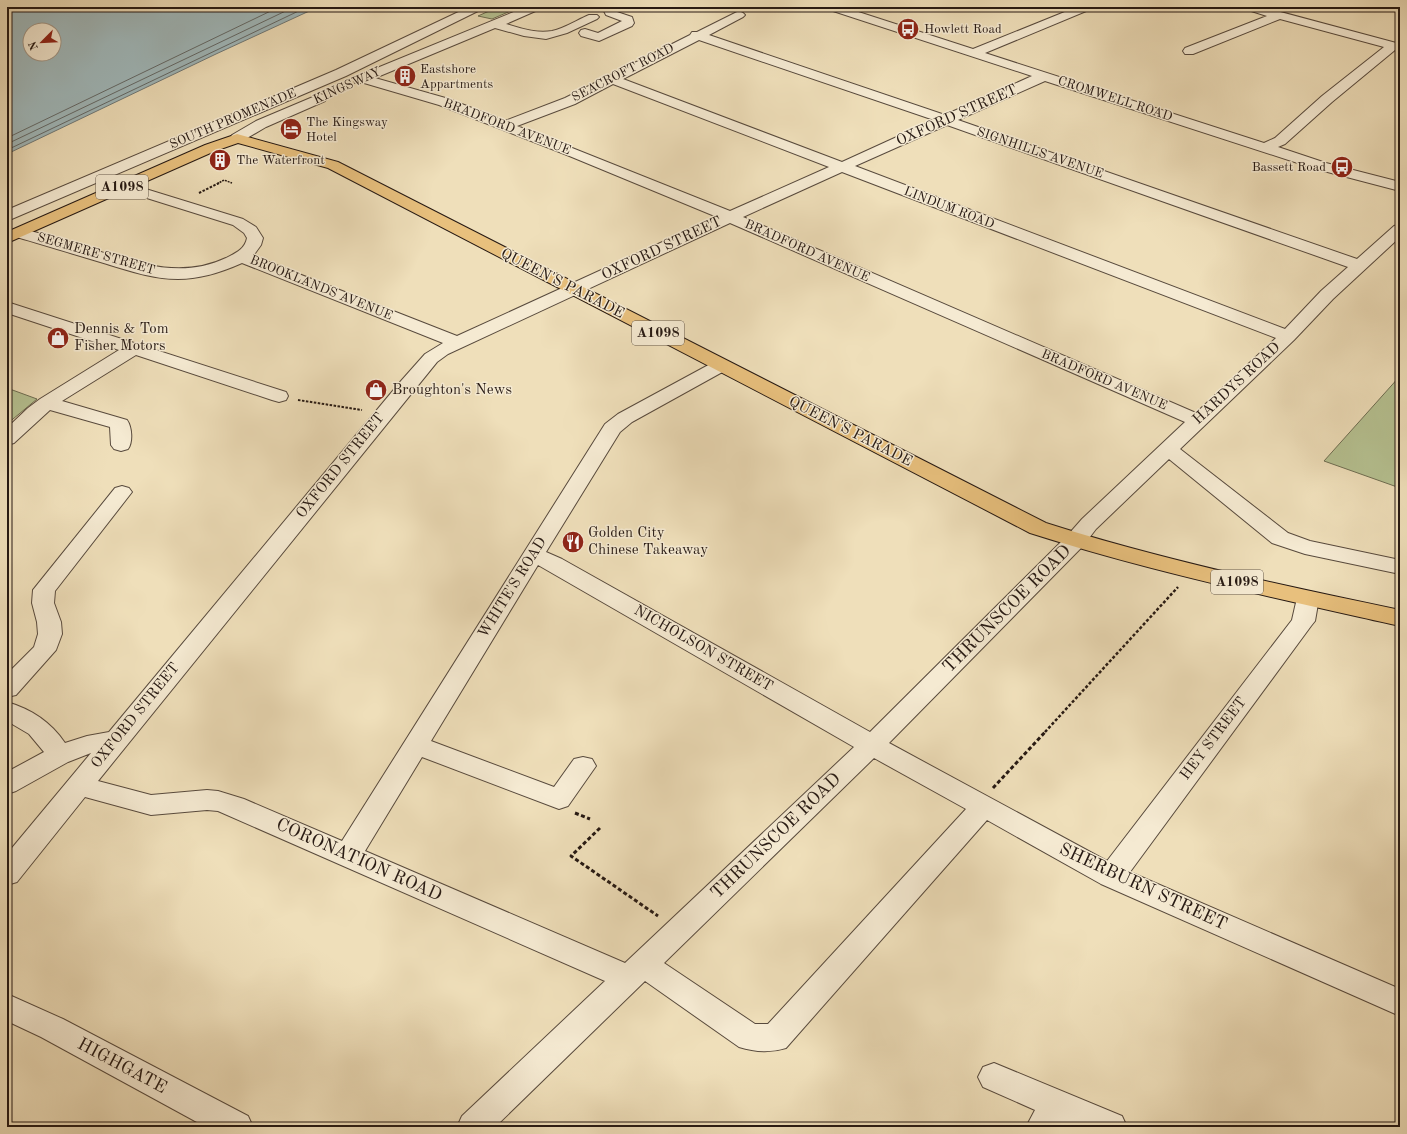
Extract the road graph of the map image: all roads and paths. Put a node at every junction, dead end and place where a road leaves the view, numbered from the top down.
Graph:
1 (478, 7) edge
2 (536, 7) edge
3 (607, 7) edge
4 (831, 7) edge
5 (1087, 7) edge
6 (1249, 7) edge
7 (739, 15) dead end
8 (1279, 15) junction
9 (593, 17) dead end
10 (496, 24) junction
11 (584, 33) dead end
12 (696, 35) junction
13 (1397, 47) edge
14 (1189, 51) dead end
15 (974, 53) junction
16 (1044, 76) junction
17 (611, 79) junction
18 (357, 82) joint
19 (330, 94) dead end
20 (946, 120) junction
21 (506, 125) junction
22 (237, 138) junction
23 (1265, 148) junction
24 (842, 168) junction
25 (232, 183) dead end
26 (123, 186) junction
27 (1400, 186) edge
28 (179, 203) junction
29 (7, 216) edge
30 (730, 217) junction
31 (1400, 229) edge
32 (13, 235) edge
33 (242, 257) junction
34 (1360, 266) junction
35 (573, 289) junction
36 (7, 307) edge
37 (1288, 336) junction
38 (456, 342) junction
39 (133, 349) junction
40 (720, 366) junction
41 (279, 396) joint
42 (47, 403) junction
43 (384, 414) junction
44 (1198, 421) junction
45 (7, 439) edge
46 (121, 445) dead end
47 (1169, 450) junction
48 (122, 492) dead end
49 (1075, 541) junction
50 (533, 555) junction
51 (1400, 567) edge
52 (1187, 571) junction
53 (1308, 598) junction
54 (1400, 618) edge
55 (7, 689) edge
56 (7, 711) edge
57 (116, 740) junction
58 (415, 745) junction
59 (872, 745) junction
60 (60, 755) junction
61 (583, 766) dead end
62 (7, 784) edge
63 (79, 786) junction
64 (982, 805) junction
65 (600, 828) dead end
66 (348, 855) junction
67 (7, 874) edge
68 (1111, 876) junction
69 (678, 930) junction
70 (636, 971) junction
71 (1400, 1003) edge
72 (7, 1007) edge
73 (994, 1077) dead end
74 (1049, 1116) edge
75 (236, 1127) edge
76 (473, 1127) edge
77 (1111, 1127) edge

1 - 29 street, SOUTH PROMENADE
2 - 10 street, KINGSWAY
3 - 11 street
4 - 15 street, CROMWELL ROAD
5 - 15 street
6 - 8 street
7 - 12 street, SEACROFT ROAD
8 - 13 street
8 - 14 street
9 - 10 street
10 - 18 street, KINGSWAY
12 - 17 street, SEACROFT ROAD
12 - 20 street, SIGNHILLS AVENUE
13 - 23 street
15 - 16 street, CROMWELL ROAD
16 - 20 street, OXFORD STREET
16 - 23 street, CROMWELL ROAD
17 - 21 street, SEACROFT ROAD
17 - 24 street, LINDUM ROAD
18 - 21 street, BRADFORD AVENUE
19 - 22 street, KINGSWAY
20 - 24 street, OXFORD STREET
20 - 34 street, SIGNHILLS AVENUE
21 - 30 street, BRADFORD AVENUE
22 - 26 main road, KINGSWAY / A1098
22 - 35 main road, QUEEN'S PARADE / A1098
23 - 27 street, CROMWELL ROAD
24 - 30 street, OXFORD STREET
24 - 37 street, LINDUM ROAD
25 - 28 path
26 - 28 street, BROOKLANDS AVENUE
26 - 32 main road, KINGSWAY / A1098
28 - 33 street, BROOKLANDS AVENUE
30 - 35 street, OXFORD STREET
30 - 44 street, BRADFORD AVENUE
31 - 34 street, HARDYS ROAD
32 - 33 street, SEGMERE STREET
33 - 38 street, BROOKLANDS AVENUE
34 - 37 street, HARDYS ROAD
35 - 38 street, OXFORD STREET
35 - 40 main road, QUEEN'S PARADE / A1098
36 - 39 street
37 - 44 street, HARDYS ROAD
38 - 43 street, OXFORD STREET
39 - 41 street
39 - 42 street
40 - 49 main road, QUEEN'S PARADE / A1098
40 - 50 street, WHITE'S ROAD
41 - 43 path
42 - 45 street
42 - 46 street
43 - 57 street, OXFORD STREET
44 - 47 street, HARDYS ROAD
47 - 49 street, HARDYS ROAD
47 - 51 street
48 - 55 street
49 - 52 main road, A1098
49 - 59 street, THRUNSCOE ROAD
50 - 58 street, WHITE'S ROAD
50 - 59 street, NICHOLSON STREET
52 - 53 main road, A1098
52 - 64 path
53 - 54 main road, A1098
53 - 68 street, HEY STREET
56 - 60 street
57 - 60 street
57 - 63 street, OXFORD STREET
58 - 61 street
58 - 66 street, WHITE'S ROAD
59 - 64 street, SHERBURN STREET
59 - 69 street, THRUNSCOE ROAD
60 - 62 street
63 - 66 street, CORONATION ROAD
63 - 67 street, OXFORD STREET
64 - 68 street, SHERBURN STREET
64 - 70 street, CORONATION ROAD
65 - 69 path
66 - 70 street, CORONATION ROAD
68 - 71 street, SHERBURN STREET
69 - 70 street, THRUNSCOE ROAD
70 - 76 street, THRUNSCOE ROAD
72 - 75 street, HIGHGATE
73 - 74 street
74 - 77 street

